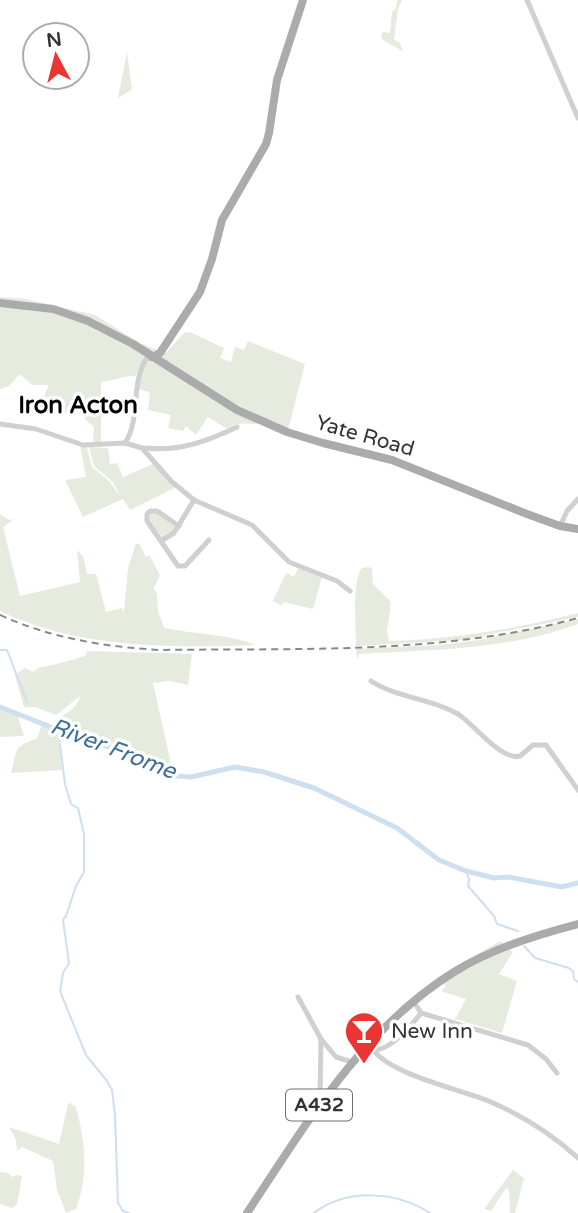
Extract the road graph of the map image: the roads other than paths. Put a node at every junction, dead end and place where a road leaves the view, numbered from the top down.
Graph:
1 (303, 0) edge
2 (527, 0) edge
3 (578, 118) edge
4 (0, 303) edge
5 (152, 357) junction
6 (0, 424) edge
7 (237, 427) dead end
8 (127, 441) junction
9 (142, 448) junction
10 (156, 449) junction
11 (151, 456) junction
12 (578, 499) edge
13 (194, 500) junction
14 (179, 526) junction
15 (560, 526) junction
16 (578, 529) edge
17 (161, 541) junction
18 (208, 542) dead end
19 (350, 591) dead end
20 (371, 681) dead end
21 (578, 790) edge
22 (578, 924) edge
23 (298, 997) dead end
24 (414, 1002) junction
25 (421, 1013) junction
26 (321, 1039) junction
27 (363, 1049) junction
28 (373, 1050) junction
29 (352, 1062) junction
30 (557, 1073) dead end
31 (322, 1101) junction
32 (578, 1158) edge
33 (247, 1213) edge

1 - 5 main road
2 - 3 street
4 - 5 main road, Yate Road
5 - 8 street
5 - 15 main road, Yate Road
6 - 8 street
7 - 10 street
8 - 9 street
9 - 10 street
9 - 11 street
10 - 11 street
11 - 13 street
12 - 15 street
13 - 14 street
13 - 19 street
14 - 17 street
14 - 17 street
15 - 16 main road, Yate Road
17 - 18 street
20 - 21 street
22 - 24 main road, A432
23 - 26 street
24 - 25 street
24 - 27 main road, A432
25 - 28 street
25 - 30 street
26 - 29 street
26 - 31 street
27 - 28 street
27 - 29 main road, A432
28 - 32 street
29 - 31 main road, A432
31 - 33 main road, A432

